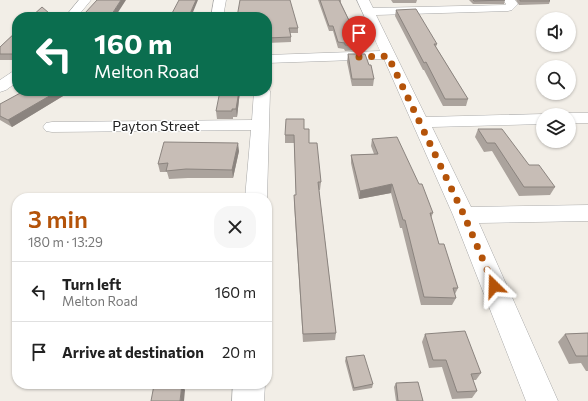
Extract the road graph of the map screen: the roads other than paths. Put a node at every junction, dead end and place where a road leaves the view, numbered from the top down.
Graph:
1 (85, 0) edge
2 (220, 0) edge
3 (509, 0) edge
4 (366, 6) edge
5 (75, 12) edge
6 (218, 12) edge
7 (388, 56) junction
8 (272, 59) edge
9 (12, 79) edge
10 (0, 88) edge
11 (262, 96) edge
12 (576, 118) edge
13 (588, 118) edge
14 (536, 119) edge
15 (421, 122) junction
16 (260, 125) junction
17 (52, 128) dead end
18 (256, 193) edge
19 (588, 213) edge
20 (464, 215) junction
21 (248, 389) edge
22 (248, 401) edge
23 (542, 401) edge

1 - 5 street
2 - 6 street
3 - 4 street
4 - 7 street
7 - 8 street
7 - 15 street
9 - 10 street
11 - 16 street
12 - 13 street
14 - 15 street
15 - 20 street
16 - 17 street, Payton Street
16 - 18 street
19 - 20 street
20 - 23 street
21 - 22 street

